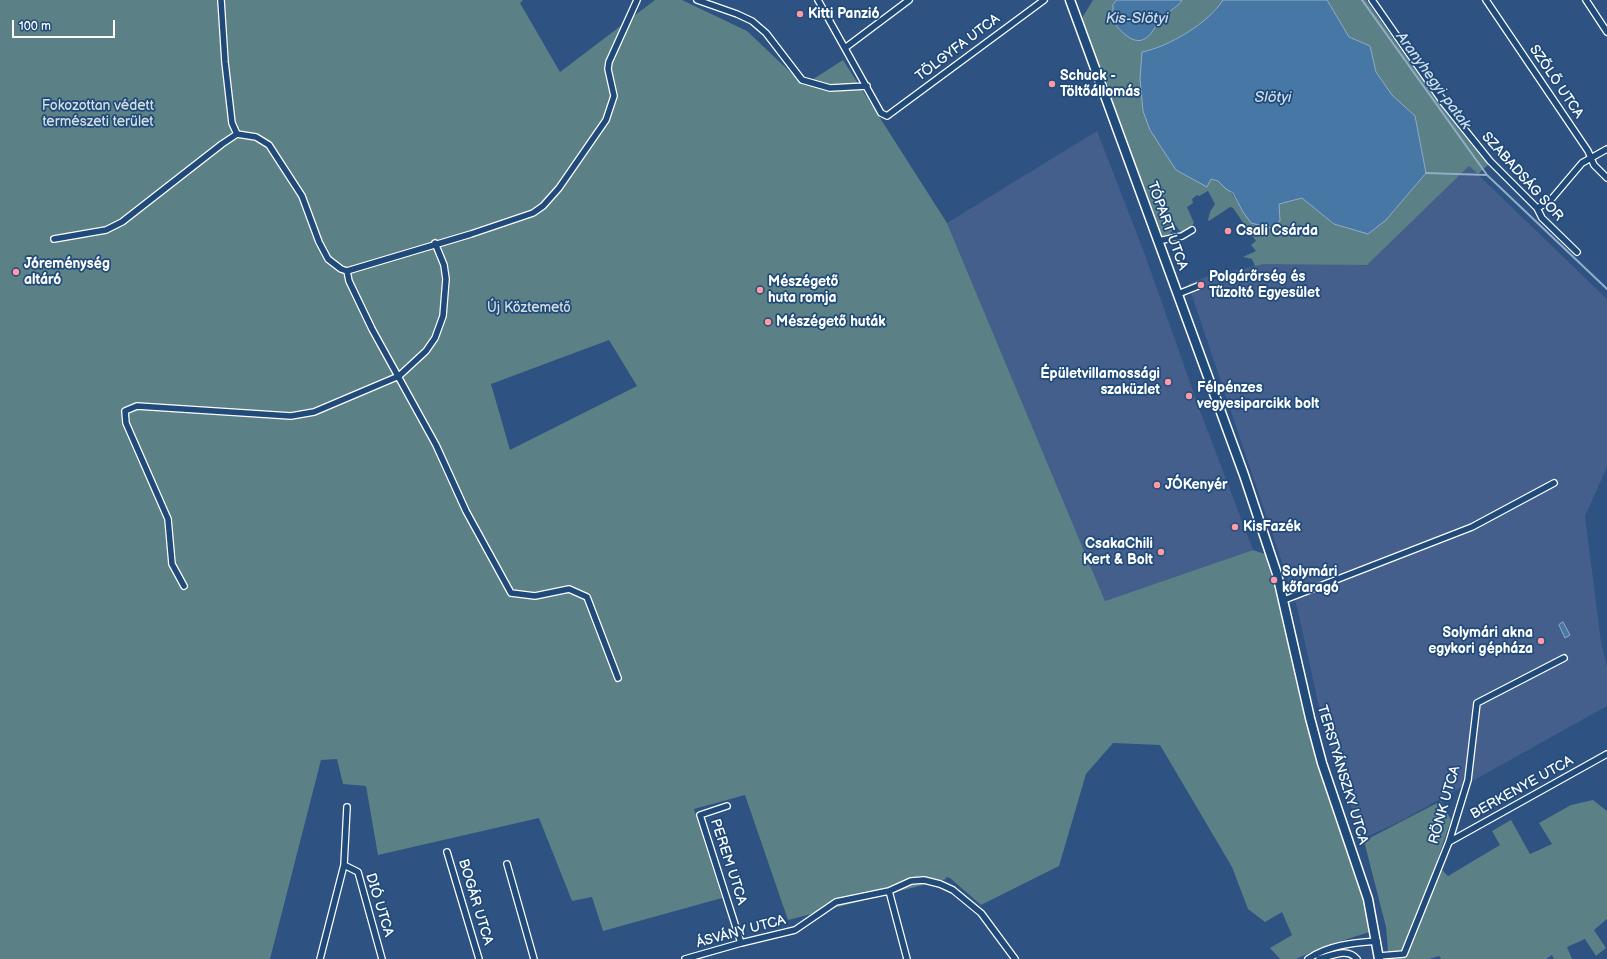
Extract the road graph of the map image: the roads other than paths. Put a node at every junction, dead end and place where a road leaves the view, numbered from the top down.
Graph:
1 (221, 0) edge
2 (637, 0) edge
3 (697, 0) edge
4 (818, 0) edge
5 (909, 0) edge
6 (1044, 0) edge
7 (1070, 0) edge
8 (1372, 0) edge
9 (1486, 0) edge
10 (1586, 0) edge
11 (1607, 32) edge
12 (845, 48) junction
13 (867, 86) junction
14 (237, 134) junction
15 (1607, 149) edge
16 (1592, 159) junction
17 (1607, 178) edge
18 (1537, 208) junction
19 (1192, 230) dead end
20 (54, 239) dead end
21 (1158, 240) junction
22 (435, 243) junction
23 (1575, 251) dead end
24 (347, 271) junction
25 (1198, 286) dead end
26 (1178, 294) junction
27 (399, 376) junction
28 (1554, 483) dead end
29 (1278, 574) joint
30 (184, 586) dead end
31 (1284, 600) junction
32 (1564, 658) dead end
33 (618, 678) dead end
34 (1607, 754) edge
35 (727, 806) dead end
36 (347, 807) dead end
37 (1449, 842) junction
38 (447, 852) dead end
39 (507, 864) dead end
40 (344, 865) junction
41 (889, 891) junction
42 (1377, 940) junction
43 (741, 943) junction
44 (1379, 957) edge
45 (320, 959) edge
46 (382, 959) edge
47 (479, 959) edge
48 (534, 959) edge
49 (685, 959) edge
50 (907, 959) edge
51 (1015, 959) edge
52 (1308, 959) edge
53 (1319, 959) edge
54 (1357, 959) edge

1 - 14 street
2 - 22 street
3 - 13 street
4 - 12 street
5 - 12 street
6 - 13 street, TÖLGYFA UTCA
7 - 21 main road, TÓPART UTCA
8 - 18 street, SZABADSÁG SOR
9 - 16 street, SZŐLŐ UTCA
10 - 11 street
12 - 13 street
14 - 20 street
14 - 24 street
15 - 16 street
16 - 17 street, SZŐLŐ UTCA
16 - 18 street
18 - 23 street, SZABADSÁG SOR
19 - 21 street
21 - 26 main road, TÓPART UTCA
22 - 24 street
22 - 27 street
24 - 27 street
25 - 26 street
26 - 29 main road, TÓPART UTCA
27 - 30 street
27 - 33 street
28 - 31 street
29 - 31 main road, TERSTYÁNSZKY UTCA
31 - 42 main road, TERSTYÁNSZKY UTCA
32 - 37 street, RÖNK UTCA
34 - 37 street, BERKENYE UTCA
35 - 43 street, PEREM UTCA
36 - 40 street
37 - 44 street, RÖNK UTCA
38 - 47 street, BOGÁR UTCA
39 - 48 street
40 - 45 street
40 - 46 street, DIÓ UTCA
41 - 43 street, ÁSVÁNY UTCA
41 - 50 street
41 - 51 street, ÁSVÁNY UTCA
42 - 44 main road, TERSTYÁNSZKY UTCA
42 - 52 street
43 - 49 street, ÁSVÁNY UTCA
53 - 54 street

